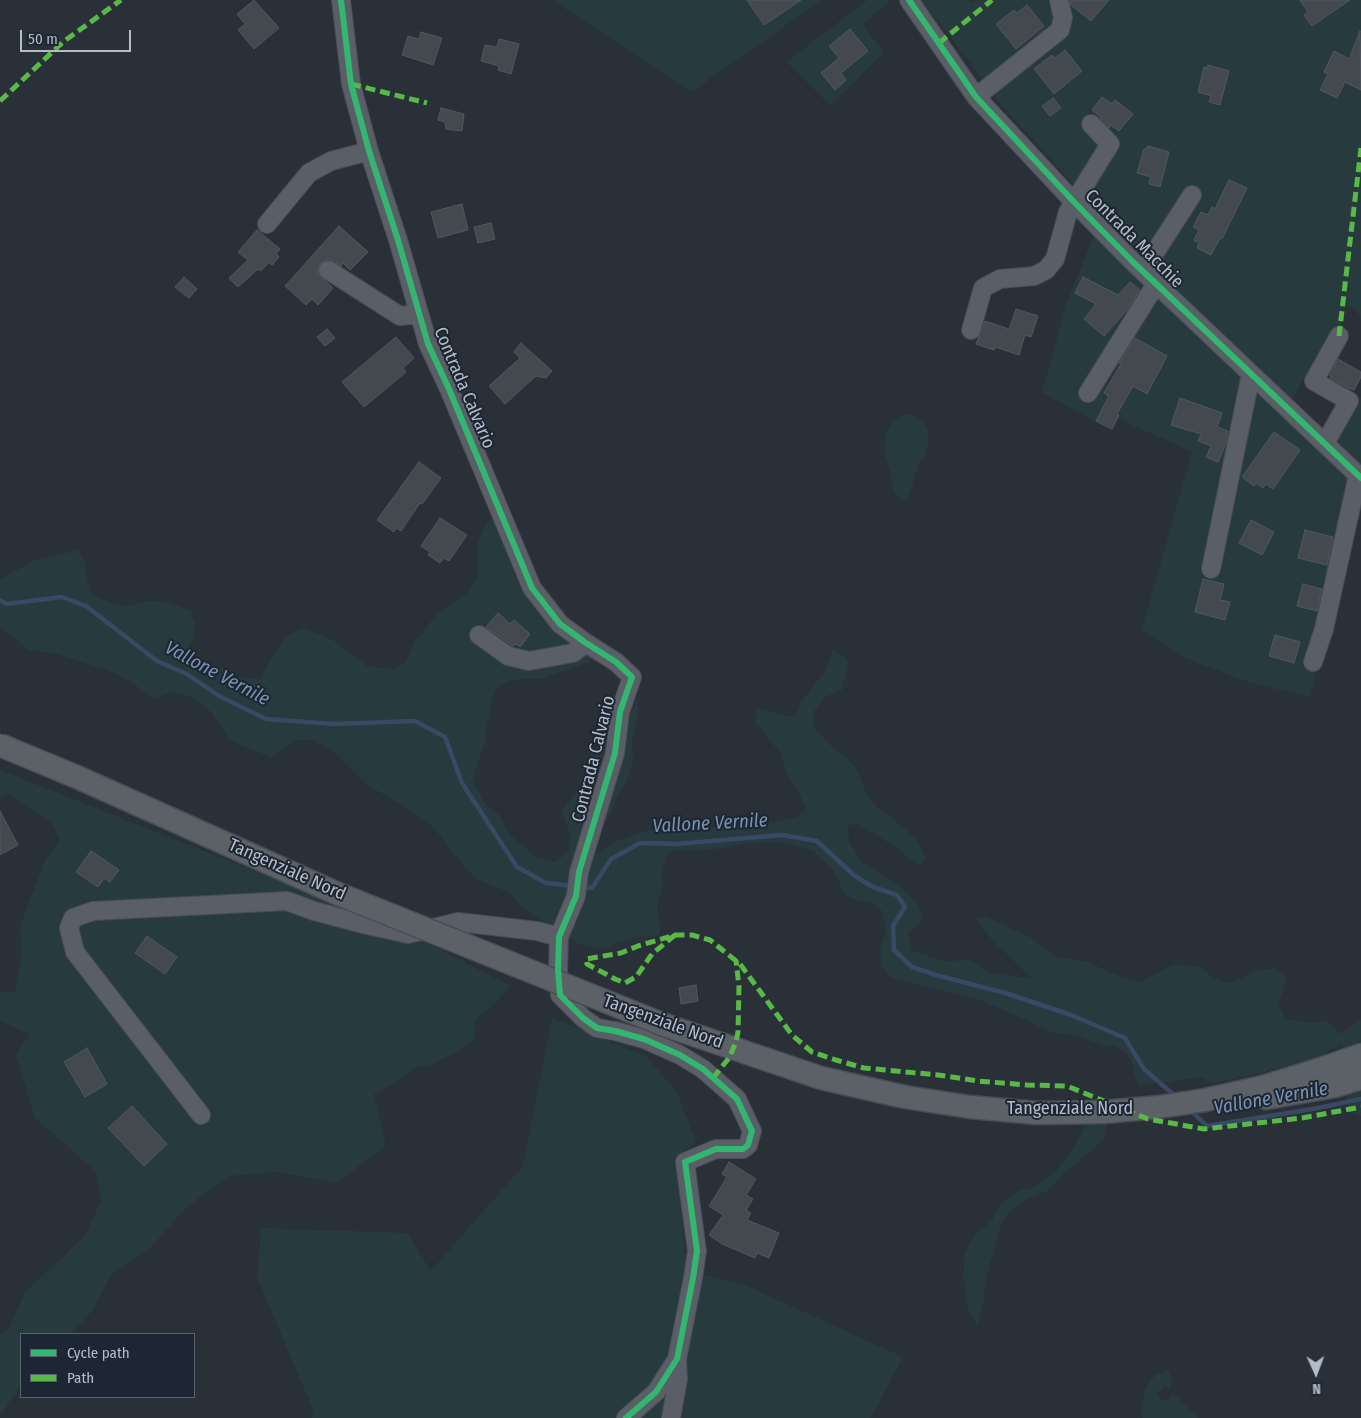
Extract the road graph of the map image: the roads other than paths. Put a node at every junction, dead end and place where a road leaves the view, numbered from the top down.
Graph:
1 (340, 0) edge
2 (909, 0) edge
3 (1059, 0) edge
4 (976, 96) junction
5 (1091, 124) dead end
6 (369, 151) junction
7 (1192, 194) dead end
8 (1074, 202) junction
9 (267, 224) dead end
10 (328, 270) dead end
11 (1143, 271) junction
12 (1156, 284) junction
13 (419, 314) junction
14 (971, 330) dead end
15 (1339, 336) dead end
16 (1251, 374) junction
17 (1088, 393) dead end
18 (1325, 443) junction
19 (1359, 477) edge
20 (1211, 569) dead end
21 (479, 635) dead end
22 (586, 643) junction
23 (1313, 662) dead end
24 (0, 745) edge
25 (559, 937) junction
26 (1361, 1047) edge
27 (1361, 1055) edge
28 (1324, 1068) junction
29 (1361, 1078) edge
30 (1206, 1100) junction
31 (201, 1115) dead end
32 (677, 1359) junction
33 (626, 1418) edge
34 (671, 1418) edge

1 - 6 street, Contrada Calvario
2 - 4 street, Contrada Macchie
3 - 4 street
4 - 8 street, Contrada Macchie
5 - 8 street
6 - 9 street
6 - 13 street, Contrada Calvario
7 - 11 street
8 - 11 street, Contrada Macchie
8 - 14 street
10 - 13 street
11 - 12 street, Contrada Macchie
12 - 16 street, Contrada Macchie
12 - 17 street
13 - 22 street, Contrada Calvario
15 - 18 street
16 - 18 street, Contrada Macchie
16 - 20 street
18 - 19 street, Contrada Macchie
19 - 23 street
21 - 22 street
22 - 25 street, Contrada Calvario
24 - 30 main road, Tangenziale Nord, bridge
25 - 31 street
25 - 32 street, Contrada Calvario
26 - 28 main road
27 - 28 main road, Tangenziale Nord
28 - 30 main road, Tangenziale Nord
29 - 30 main road
32 - 33 street, Contrada Calvario
32 - 34 street

